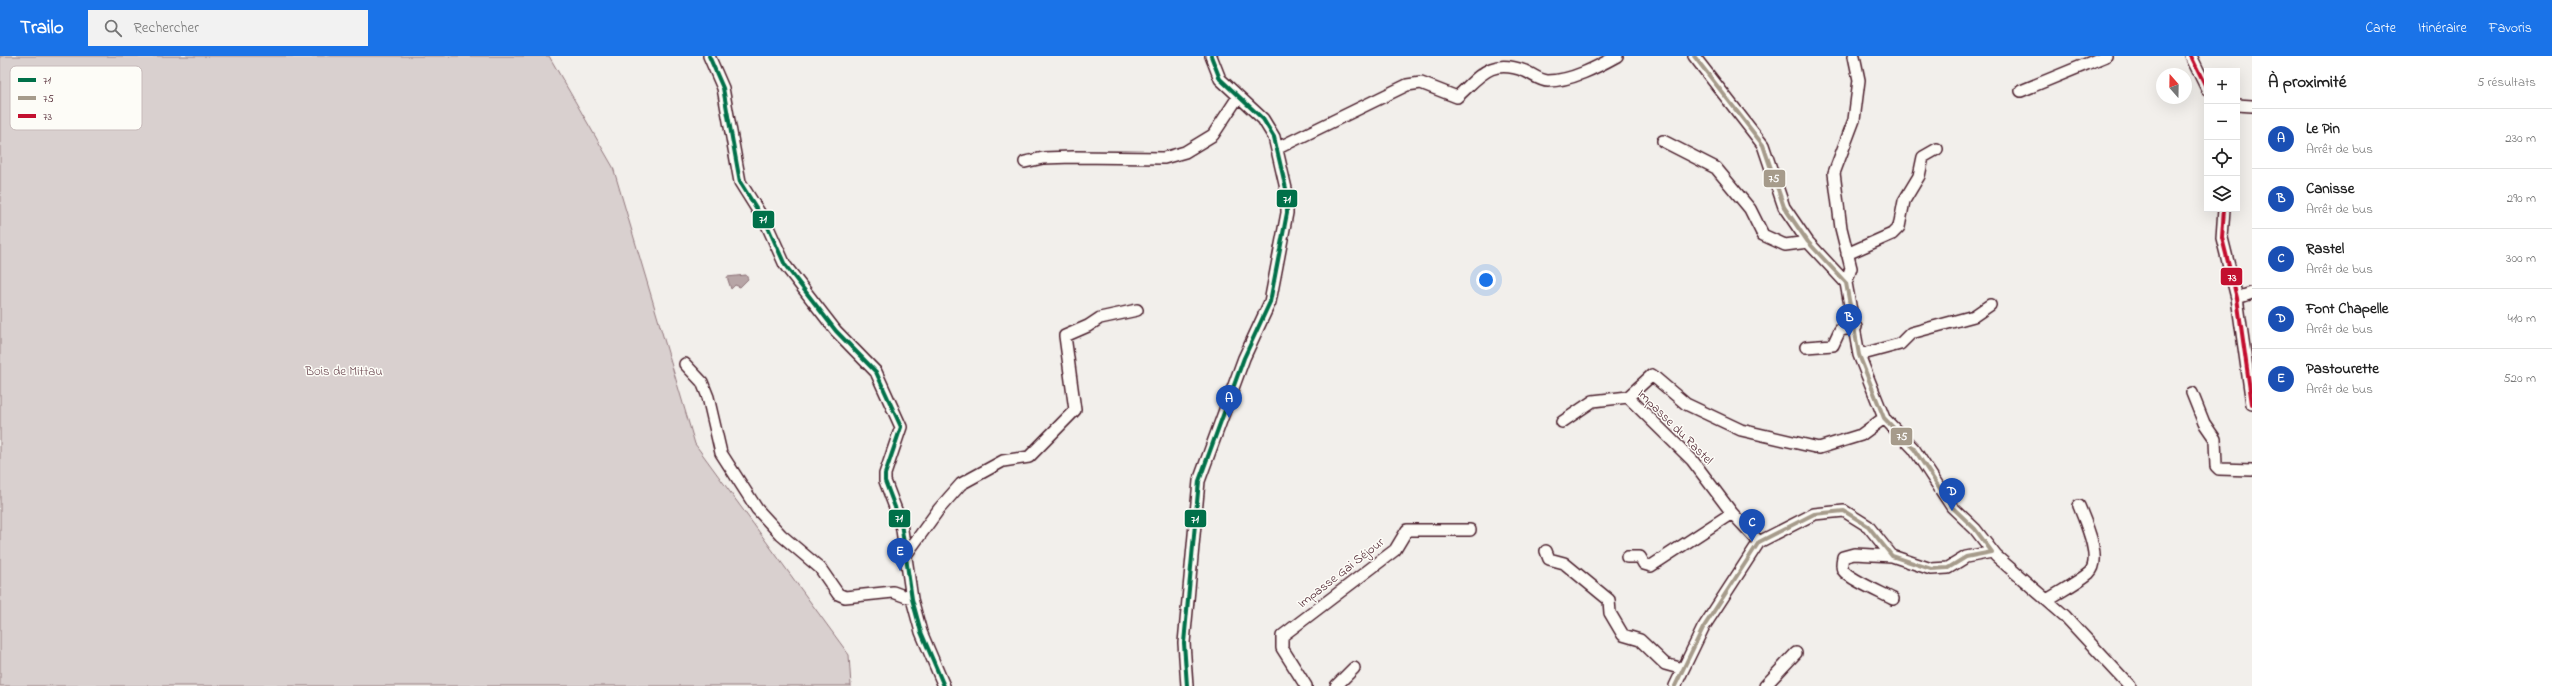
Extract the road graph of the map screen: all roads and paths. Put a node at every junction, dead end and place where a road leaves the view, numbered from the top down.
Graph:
1 (1211, 56) edge
2 (1617, 56) edge
3 (1694, 56) edge
4 (1854, 56) edge
5 (2106, 56) edge
6 (2191, 56) edge
7 (711, 57) edge
8 (2204, 83) edge
9 (2021, 91) dead end
10 (1238, 97) junction
11 (2240, 105) edge
12 (2252, 106) edge
13 (1663, 141) dead end
14 (1278, 148) junction
15 (1937, 149) dead end
16 (1024, 162) dead end
17 (2224, 212) edge
18 (1808, 242) junction
19 (1847, 254) junction
20 (1846, 283) junction
21 (2252, 292) edge
22 (2237, 298) junction
23 (1990, 305) dead end
24 (1137, 310) dead end
25 (1856, 327) junction
26 (1806, 348) dead end
27 (1859, 355) junction
28 (685, 364) dead end
29 (2192, 393) dead end
30 (1628, 396) junction
31 (2252, 404) edge
32 (1884, 418) junction
33 (1562, 422) dead end
34 (2252, 470) edge
35 (2079, 506) dead end
36 (1732, 513) junction
37 (1470, 530) dead end
38 (1759, 542) junction
39 (1546, 551) dead end
40 (1992, 552) junction
41 (905, 556) junction
42 (1892, 556) junction
43 (1627, 557) dead end
44 (912, 599) junction
45 (1893, 599) dead end
46 (2047, 600) junction
47 (1796, 653) dead end
48 (1354, 668) dead end
49 (1683, 669) junction
50 (944, 686) edge
51 (1187, 686) edge
52 (1306, 686) edge
53 (1336, 686) edge
54 (1675, 686) edge
55 (1765, 686) edge
56 (2130, 686) edge

1 - 10 street
2 - 14 street
3 - 18 street
4 - 19 street
5 - 9 street
6 - 8 street
7 - 41 street
10 - 14 street
10 - 16 street
11 - 12 street
13 - 18 street
14 - 51 street
15 - 19 street
17 - 22 street
18 - 20 street
19 - 20 street
20 - 25 street
21 - 22 street
22 - 31 street
23 - 27 street
24 - 41 street
25 - 26 street
25 - 27 street
27 - 32 street
28 - 44 street
29 - 34 street
30 - 32 street
30 - 33 street, Impasse du Rastel
30 - 36 street, Impasse du Rastel
32 - 40 street
35 - 46 street
36 - 38 street, Impasse du Rastel
36 - 43 street
37 - 52 street, Impasse Gai Séjour
38 - 42 street
38 - 49 street
39 - 49 street
40 - 42 street
40 - 46 street
41 - 44 street
42 - 45 street
44 - 50 street
46 - 56 street
47 - 55 street
48 - 53 street
49 - 54 street

